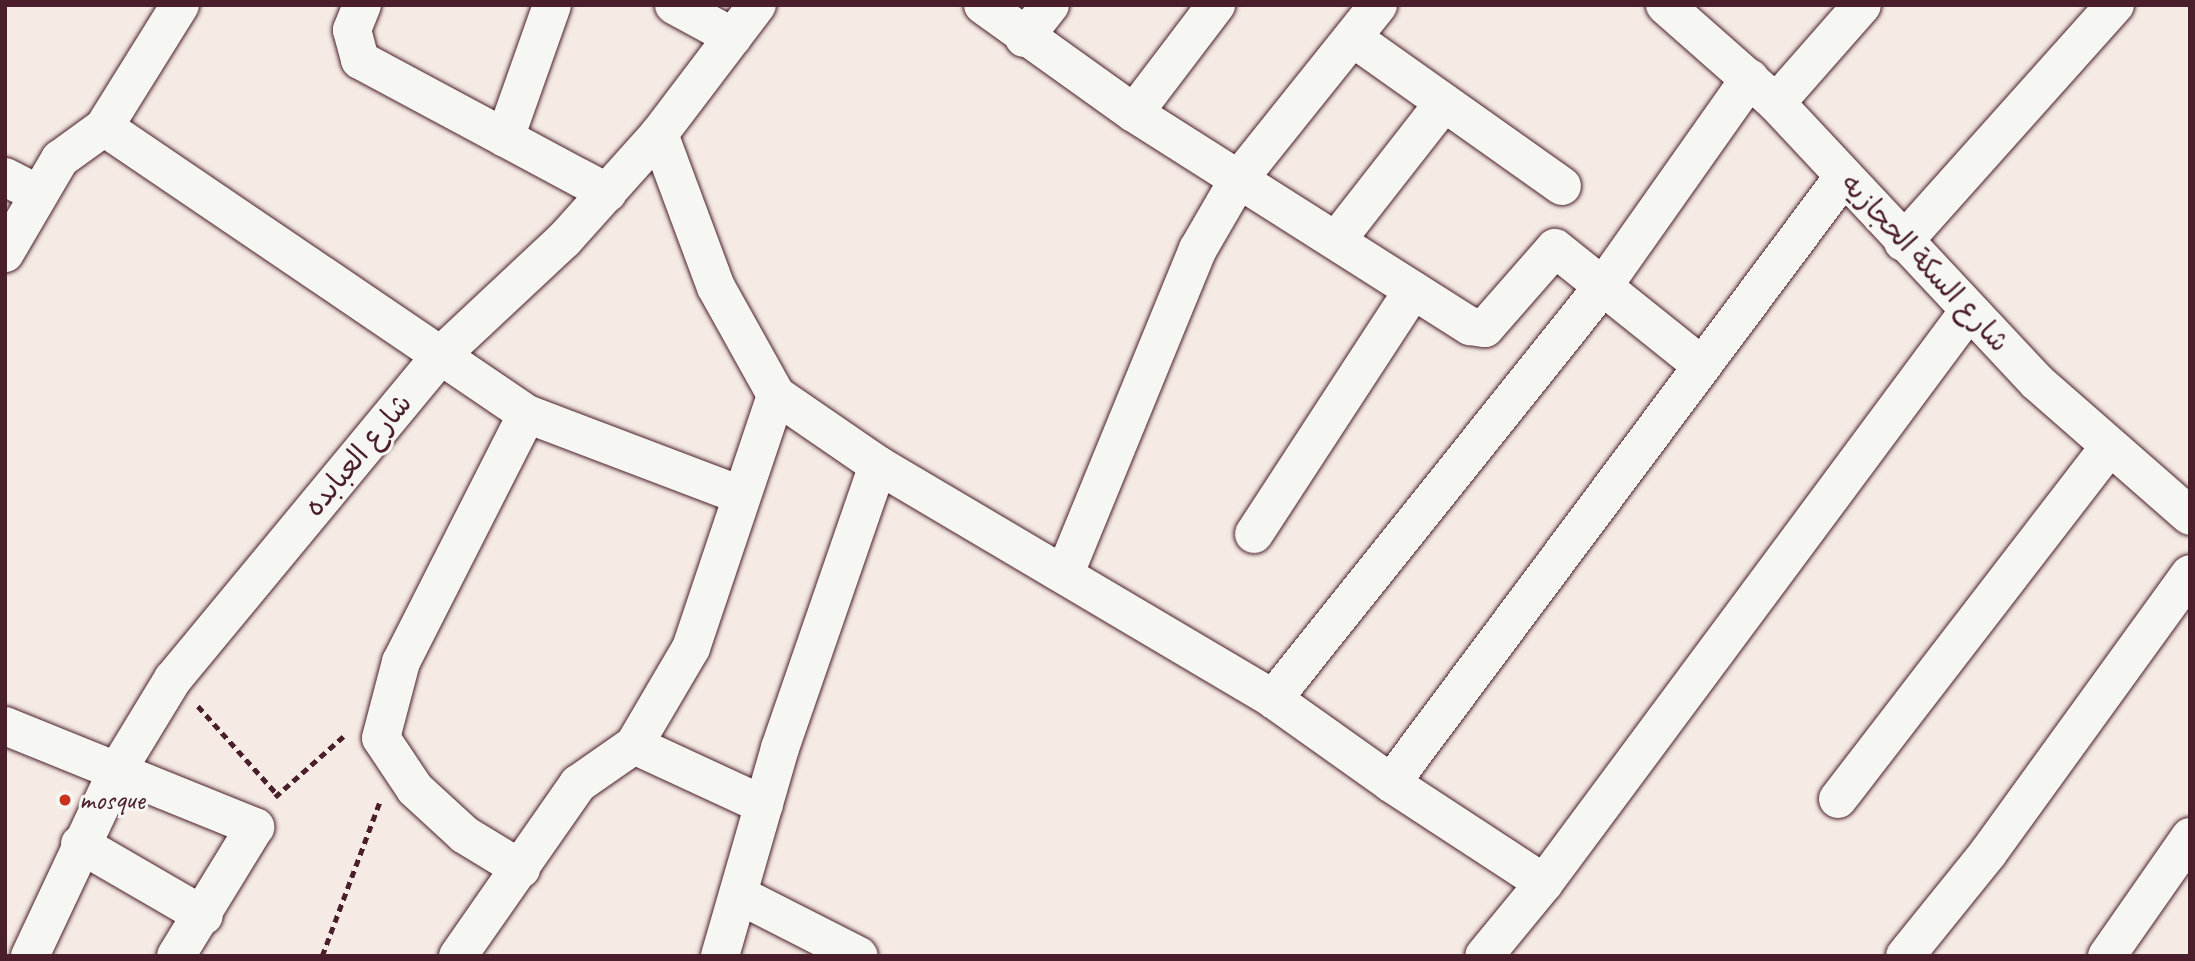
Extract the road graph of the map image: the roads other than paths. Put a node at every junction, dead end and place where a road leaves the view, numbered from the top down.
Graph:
1 (362, 5) edge
2 (552, 5) edge
3 (674, 5) edge
4 (757, 5) edge
5 (983, 5) edge
6 (1050, 5) edge
7 (1216, 5) edge
8 (1378, 5) edge
9 (1862, 5) edge
10 (2115, 5) edge
11 (172, 9) edge
12 (1685, 11) edge
13 (733, 37) junction
14 (1024, 38) junction
15 (1353, 38) junction
16 (1763, 90) junction
17 (1442, 104) junction
18 (1134, 113) junction
19 (104, 127) junction
20 (659, 134) junction
21 (505, 138) junction
22 (1844, 176) junction
23 (1238, 180) junction
24 (21, 185) edge
25 (1562, 186) dead end
26 (608, 193) junction
27 (1339, 237) junction
28 (1903, 242) junction
29 (5, 253) edge
30 (1604, 285) junction
31 (1413, 290) junction
32 (1968, 313) junction
33 (441, 355) junction
34 (1700, 364) junction
35 (776, 395) junction
36 (527, 414) junction
37 (2108, 449) junction
38 (878, 465) junction
39 (738, 494) junction
40 (2190, 516) edge
41 (1254, 534) dead end
42 (1065, 573) junction
43 (2190, 574) edge
44 (1273, 699) junction
45 (5, 726) edge
46 (634, 744) junction
47 (117, 771) junction
48 (1391, 783) junction
49 (1838, 799) dead end
50 (764, 805) junction
51 (2190, 837) edge
52 (80, 844) junction
53 (521, 869) junction
54 (1544, 883) junction
55 (741, 896) junction
56 (204, 916) junction
57 (30, 956) edge
58 (176, 956) edge
59 (458, 956) edge
60 (720, 956) edge
61 (859, 956) edge
62 (1484, 956) edge
63 (1905, 956) edge
64 (2107, 956) edge

1 - 21 street
2 - 21 street
3 - 13 street
4 - 13 street, شارع العبابده
5 - 14 street
6 - 14 street
7 - 18 street
8 - 15 street
9 - 16 street
10 - 28 street
11 - 19 street
12 - 16 street, شارع السكة الحجازيه
13 - 20 street, شارع العبابده
14 - 18 street
15 - 17 street
15 - 23 street
16 - 22 street, شارع السكة الحجازيه
16 - 30 street
17 - 25 street
17 - 27 street
18 - 23 street
19 - 24 street
19 - 33 street
20 - 26 street, شارع العبابده
20 - 35 street
21 - 26 street
22 - 28 street, شارع السكة الحجازيه
22 - 34 street
23 - 27 street
23 - 42 street
24 - 29 street
26 - 33 street, شارع العبابده
27 - 31 street
28 - 32 street, شارع السكة الحجازيه
30 - 31 street
30 - 34 street
30 - 44 street
31 - 41 street
32 - 37 street, شارع السكة الحجازيه
32 - 54 street
33 - 36 street
33 - 47 street, شارع العبابده
34 - 48 street
35 - 38 street
35 - 39 street
36 - 39 street
36 - 53 street
37 - 40 street, شارع السكة الحجازيه
37 - 49 street
38 - 42 street
38 - 50 street
39 - 46 street
42 - 44 street
43 - 63 street
44 - 48 street
45 - 47 street
46 - 50 street
46 - 53 street
47 - 52 street, شارع العبابده
47 - 56 street
48 - 54 street
50 - 55 street
51 - 64 street
52 - 56 street
52 - 57 street, شارع العبابده
53 - 59 street
54 - 62 street
55 - 60 street
55 - 61 street
56 - 58 street

